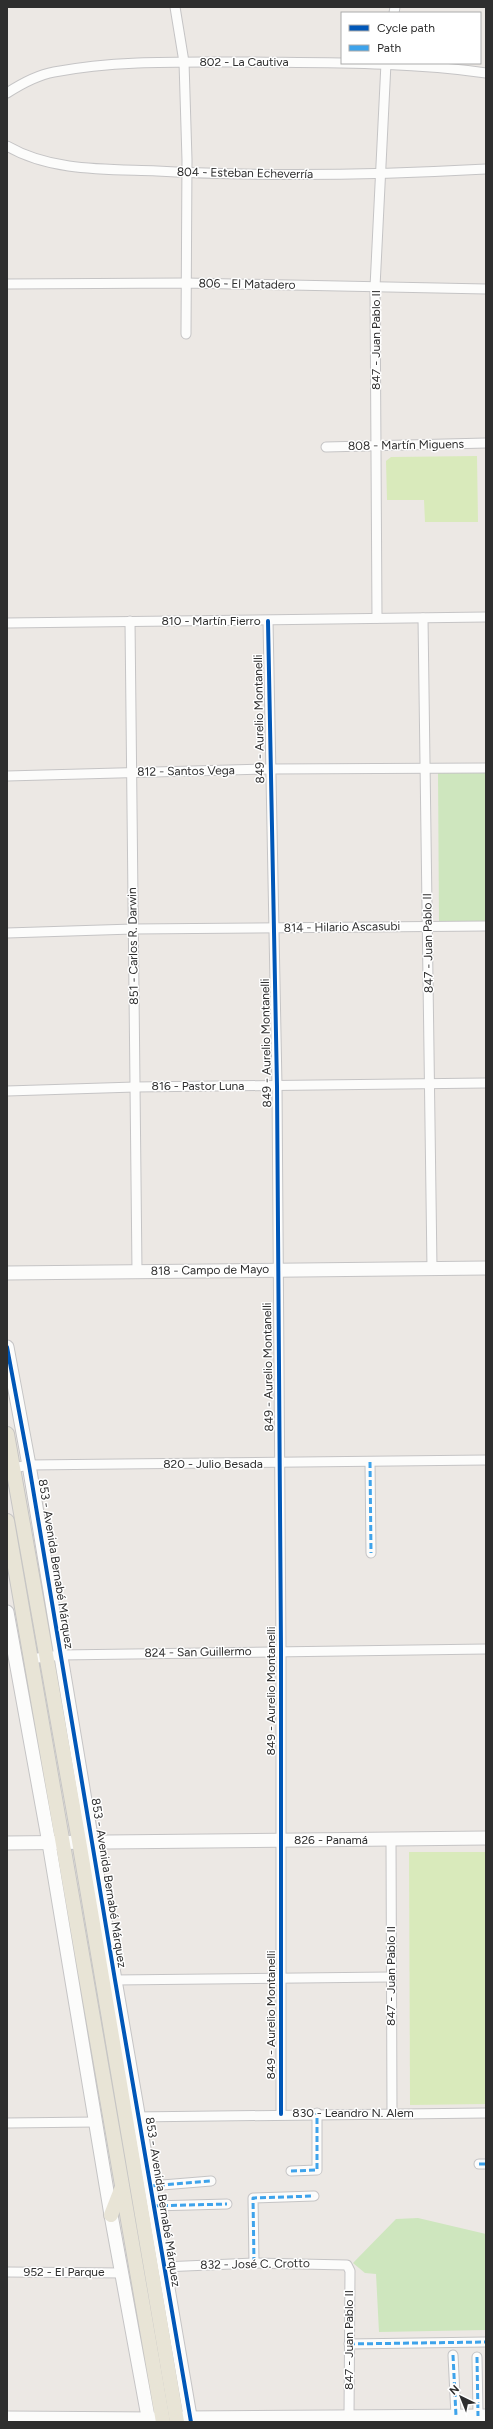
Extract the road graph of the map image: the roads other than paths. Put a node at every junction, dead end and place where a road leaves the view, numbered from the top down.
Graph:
1 (176, 7) edge
2 (184, 62) junction
3 (341, 64) edge
4 (386, 64) edge
5 (486, 72) edge
6 (7, 93) edge
7 (7, 146) edge
8 (486, 169) edge
9 (187, 173) junction
10 (380, 175) junction
11 (186, 283) junction
12 (7, 284) edge
13 (375, 287) junction
14 (486, 289) edge
15 (186, 334) dead end
16 (486, 443) edge
17 (376, 445) junction
18 (326, 447) dead end
19 (486, 617) edge
20 (377, 618) junction
21 (423, 618) junction
22 (130, 621) junction
23 (268, 621) junction
24 (7, 623) edge
25 (486, 768) edge
26 (269, 769) junction
27 (426, 769) junction
28 (131, 772) junction
29 (7, 776) edge
30 (428, 926) junction
31 (486, 926) edge
32 (274, 928) junction
33 (133, 929) junction
34 (7, 933) edge
35 (486, 1083) edge
36 (431, 1084) junction
37 (277, 1086) junction
38 (135, 1087) junction
39 (7, 1091) edge
40 (432, 1268) junction
41 (486, 1268) edge
42 (277, 1269) junction
43 (137, 1271) junction
44 (7, 1273) edge
45 (7, 1347) edge
46 (7, 1434) edge
47 (486, 1460) edge
48 (370, 1462) junction
49 (279, 1464) junction
50 (29, 1465) junction
51 (13, 1468) junction
52 (7, 1521) edge
53 (371, 1553) dead end
54 (7, 1612) edge
55 (486, 1649) edge
56 (281, 1650) junction
57 (54, 1656) junction
58 (30, 1659) junction
59 (486, 1838) edge
60 (281, 1840) junction
61 (391, 1840) junction
62 (86, 1841) junction
63 (56, 1842) junction
64 (7, 1843) edge
65 (390, 1977) junction
66 (281, 1978) junction
67 (115, 1980) junction
68 (392, 2113) junction
69 (486, 2113) edge
70 (281, 2114) junction
71 (317, 2114) junction
72 (139, 2116) junction
73 (124, 2118) junction
74 (96, 2122) junction
75 (7, 2123) edge
76 (291, 2171) dead end
77 (211, 2181) dead end
78 (150, 2186) junction
79 (122, 2187) junction
80 (314, 2196) dead end
81 (227, 2204) dead end
82 (153, 2206) junction
83 (111, 2215) junction
84 (254, 2263) junction
85 (347, 2265) joint
86 (163, 2267) junction
87 (7, 2272) edge
88 (122, 2273) junction
89 (486, 2342) edge
90 (349, 2344) junction
91 (453, 2355) dead end
92 (477, 2357) dead end
93 (456, 2416) junction
94 (482, 2416) edge
95 (349, 2417) junction
96 (409, 2419) edge
97 (9, 2420) edge
98 (162, 2420) edge
99 (191, 2420) edge

1 - 2 street
2 - 3 street, 802 - La Cautiva
2 - 6 street, 802 - La Cautiva
2 - 9 street
4 - 5 street, 802 - La Cautiva
4 - 10 street, 847 - Juan Pablo II
7 - 9 street, 804 - Esteban Echeverría
8 - 10 street, 804 - Esteban Echeverría
9 - 10 street, 804 - Esteban Echeverría
9 - 11 street
10 - 13 street, 847 - Juan Pablo II
11 - 12 street, 806 - El Matadero
11 - 13 street, 806 - El Matadero
11 - 15 street
13 - 14 street, 806 - El Matadero
13 - 17 street, 847 - Juan Pablo II
16 - 17 street, 808 - Martín Miguens
17 - 18 street, 808 - Martín Miguens
17 - 20 street, 847 - Juan Pablo II
19 - 21 street, 810 - Martín Fierro
20 - 21 street, 810 - Martín Fierro
20 - 23 street, 810 - Martín Fierro
21 - 27 street, 847 - Juan Pablo II
22 - 23 street, 810 - Martín Fierro
22 - 24 street, 810 - Martín Fierro
22 - 28 street, 851 - Carlos R. Darwin
23 - 26 street, 849 - Aurelio Montanelli
25 - 27 street, 812 - Santos Vega
26 - 27 street, 812 - Santos Vega
26 - 28 street, 812 - Santos Vega
26 - 32 street, 849 - Aurelio Montanelli
27 - 30 street, 847 - Juan Pablo II
28 - 29 street, 812 - Santos Vega
28 - 33 street, 851 - Carlos R. Darwin
30 - 31 street, 814 - Hilario Ascasubi
30 - 32 street, 814 - Hilario Ascasubi
30 - 36 street, 847 - Juan Pablo II
32 - 33 street, 814 - Hilario Ascasubi
32 - 37 street, 849 - Aurelio Montanelli
33 - 34 street, 814 - Hilario Ascasubi
33 - 38 street, 851 - Carlos R. Darwin
35 - 36 street, 816 - Pastor Luna
36 - 37 street, 816 - Pastor Luna
36 - 40 street, 847 - Juan Pablo II
37 - 38 street, 816 - Pastor Luna
37 - 42 street, 849 - Aurelio Montanelli
38 - 39 street, 816 - Pastor Luna
38 - 43 street, 851 - Carlos R. Darwin
40 - 41 street, 818 - Campo de Mayo
40 - 42 street, 818 - Campo de Mayo
42 - 43 street, 818 - Campo de Mayo
42 - 49 street, 849 - Aurelio Montanelli
43 - 44 street, 818 - Campo de Mayo
45 - 50 street, 853 - Avenida Bernabé Márquez
46 - 51 main road, 853 - Avenida Bernabé Márquez
47 - 48 street, 820 - Julio Besada
48 - 49 street, 820 - Julio Besada
48 - 53 street
49 - 50 street, 820 - Julio Besada
49 - 56 street, 849 - Aurelio Montanelli
50 - 51 street, 820 - Julio Besada
50 - 57 street, 853 - Avenida Bernabé Márquez
51 - 57 main road, 853 - Avenida Bernabé Márquez
52 - 58 main road
54 - 63 street
55 - 56 street, 824 - San Guillermo
56 - 57 street, 824 - San Guillermo
56 - 60 street, 849 - Aurelio Montanelli
57 - 58 street, 824 - San Guillermo
57 - 62 main road, 853 - Avenida Bernabé Márquez
58 - 63 main road
59 - 61 street, 826 - Panamá
60 - 61 street, 826 - Panamá
60 - 62 street, 826 - Panamá
60 - 66 street, 849 - Aurelio Montanelli
61 - 65 street, 847 - Juan Pablo II
62 - 63 street, 826 - Panamá
62 - 67 street, 853 - Avenida Bernabé Márquez
62 - 73 main road, 853 - Avenida Bernabé Márquez
63 - 64 street, 826 - Panamá
63 - 74 street
63 - 79 main road
65 - 66 street
65 - 68 street, 847 - Juan Pablo II
66 - 67 street
66 - 70 street, 849 - Aurelio Montanelli
67 - 72 street, 853 - Avenida Bernabé Márquez
68 - 69 street, 830 - Leandro N. Alem
68 - 71 street, 830 - Leandro N. Alem
70 - 71 street, 830 - Leandro N. Alem
70 - 72 street, 830 - Leandro N. Alem
71 - 76 street
72 - 73 street, 830 - Leandro N. Alem
72 - 78 street, 853 - Avenida Bernabé Márquez
73 - 98 main road, 853 - Avenida Bernabé Márquez
74 - 75 street
74 - 83 street
77 - 78 street
78 - 82 street, 853 - Avenida Bernabé Márquez
79 - 83 main road
79 - 98 main road
80 - 84 street
81 - 82 street
82 - 86 street, 853 - Avenida Bernabé Márquez
83 - 88 street
84 - 85 street, 832 - José C. Crotto
84 - 86 street, 832 - José C. Crotto
85 - 90 street, 847 - Juan Pablo II
86 - 99 street, 853 - Avenida Bernabé Márquez
87 - 88 street, 952 - El Parque
88 - 98 street
89 - 90 street
90 - 95 street, 847 - Juan Pablo II
91 - 93 street
92 - 94 street
93 - 94 street
93 - 96 street
95 - 96 street
95 - 99 street
97 - 98 street
98 - 99 street

